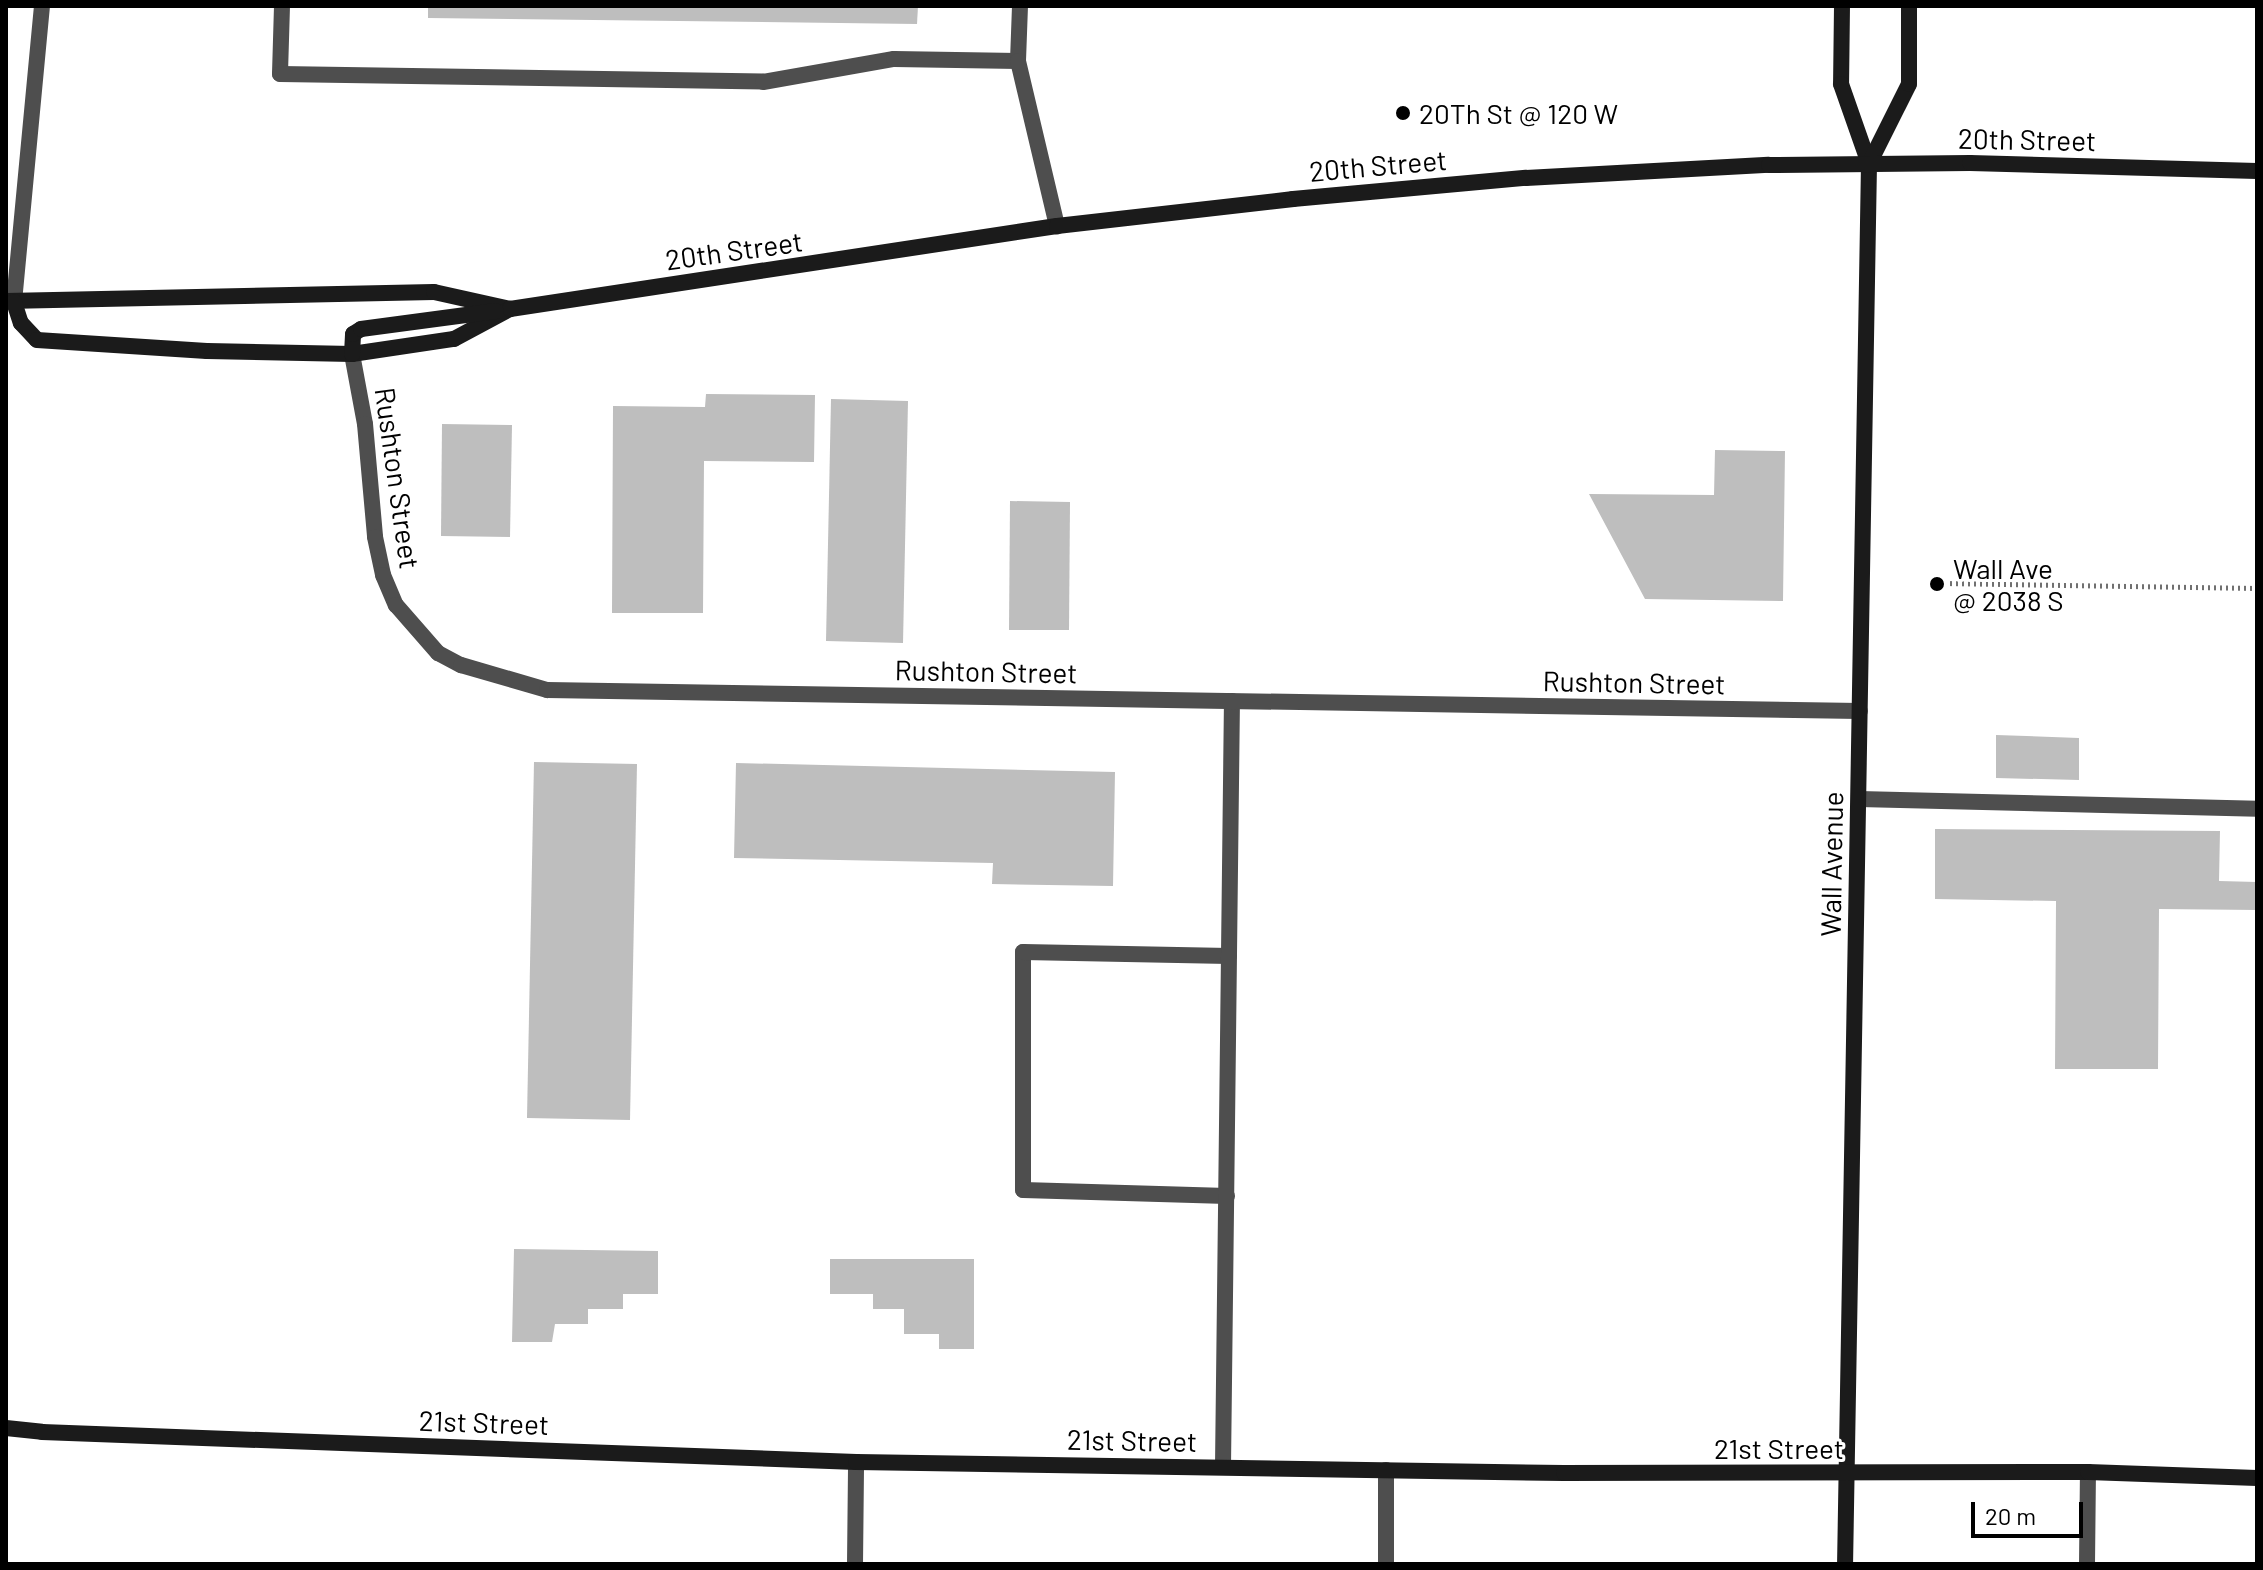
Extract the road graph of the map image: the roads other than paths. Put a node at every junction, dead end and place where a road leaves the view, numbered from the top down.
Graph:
1 (42, 6) edge
2 (282, 6) edge
3 (1020, 6) edge
4 (1842, 6) edge
5 (1909, 6) edge
6 (1018, 61) junction
7 (1869, 164) junction
8 (2257, 171) edge
9 (1057, 226) junction
10 (10, 302) edge
11 (510, 309) junction
12 (352, 354) junction
13 (1232, 701) junction
14 (1860, 711) junction
15 (1859, 799) junction
16 (2257, 809) edge
17 (1229, 956) junction
18 (1227, 1196) junction
19 (6, 1428) edge
20 (856, 1462) junction
21 (1223, 1467) junction
22 (1386, 1470) junction
23 (2088, 1472) junction
24 (1847, 1474) junction
25 (2257, 1478) edge
26 (855, 1564) edge
27 (1386, 1564) edge
28 (1845, 1564) edge
29 (2087, 1564) edge

1 - 10 street
2 - 6 street
3 - 6 street
4 - 7 main road, Wall Avenue
5 - 7 main road, Wall Avenue
6 - 9 street
7 - 8 main road, 20th Street
7 - 9 main road, 20th Street
7 - 14 main road, Wall Avenue
9 - 11 main road, 20th Street
10 - 11 main road, 20th Street
10 - 12 main road, 20th Street
11 - 12 main road, 20th Street
11 - 12 main road
12 - 13 street, Rushton Street
13 - 14 street, Rushton Street
13 - 17 street
14 - 15 main road, Wall Avenue
15 - 16 street
15 - 24 main road, Wall Avenue
17 - 18 street
17 - 18 street
18 - 21 street
19 - 20 main road, 21st Street
20 - 21 main road, 21st Street
20 - 26 street
21 - 22 main road, 21st Street
22 - 24 main road, 21st Street
22 - 27 street
23 - 24 main road, 21st Street
23 - 25 main road, 21st Street
23 - 29 street
24 - 28 main road, Wall Avenue

